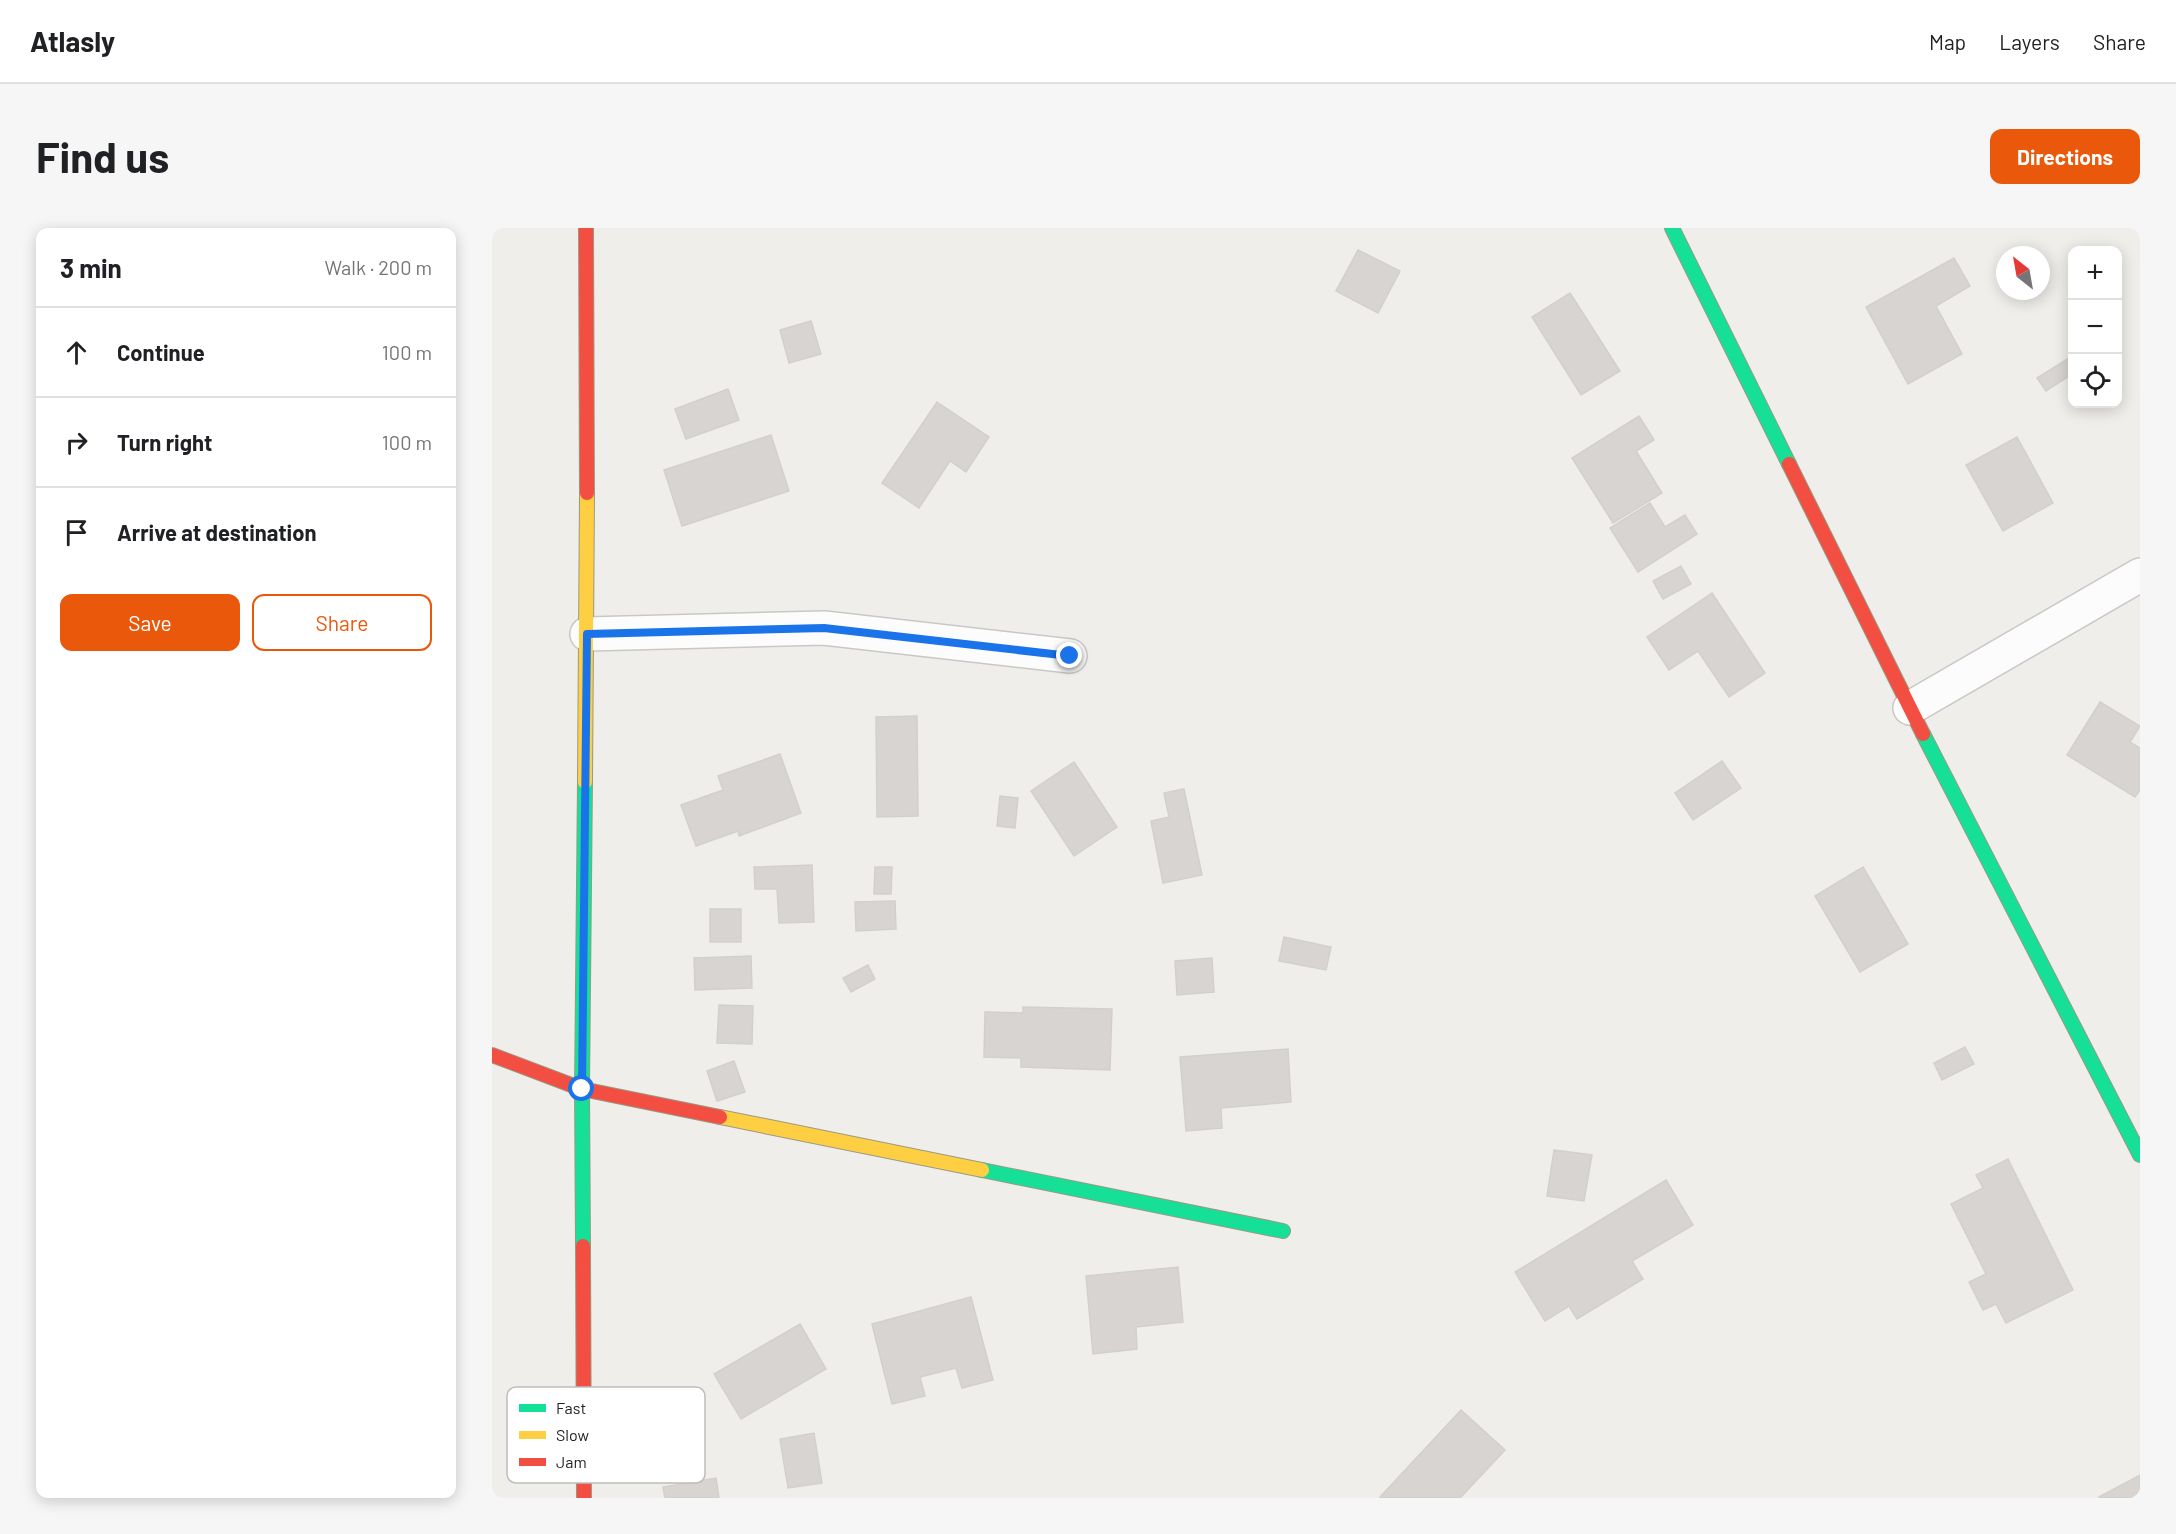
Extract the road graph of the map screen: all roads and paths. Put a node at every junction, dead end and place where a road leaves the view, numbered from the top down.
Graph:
1 (586, 228) edge
2 (1672, 228) edge
3 (2140, 575) edge
4 (587, 634) junction
5 (1070, 656) dead end
6 (1910, 708) junction
7 (492, 1054) edge
8 (582, 1089) junction
9 (2140, 1155) edge
10 (1282, 1231) dead end
11 (583, 1387) edge
12 (584, 1483) edge
13 (584, 1498) edge

1 - 4 street
2 - 6 street
3 - 6 street
4 - 5 street
4 - 8 street
6 - 9 street
7 - 8 street
8 - 10 street
8 - 11 street
12 - 13 street

